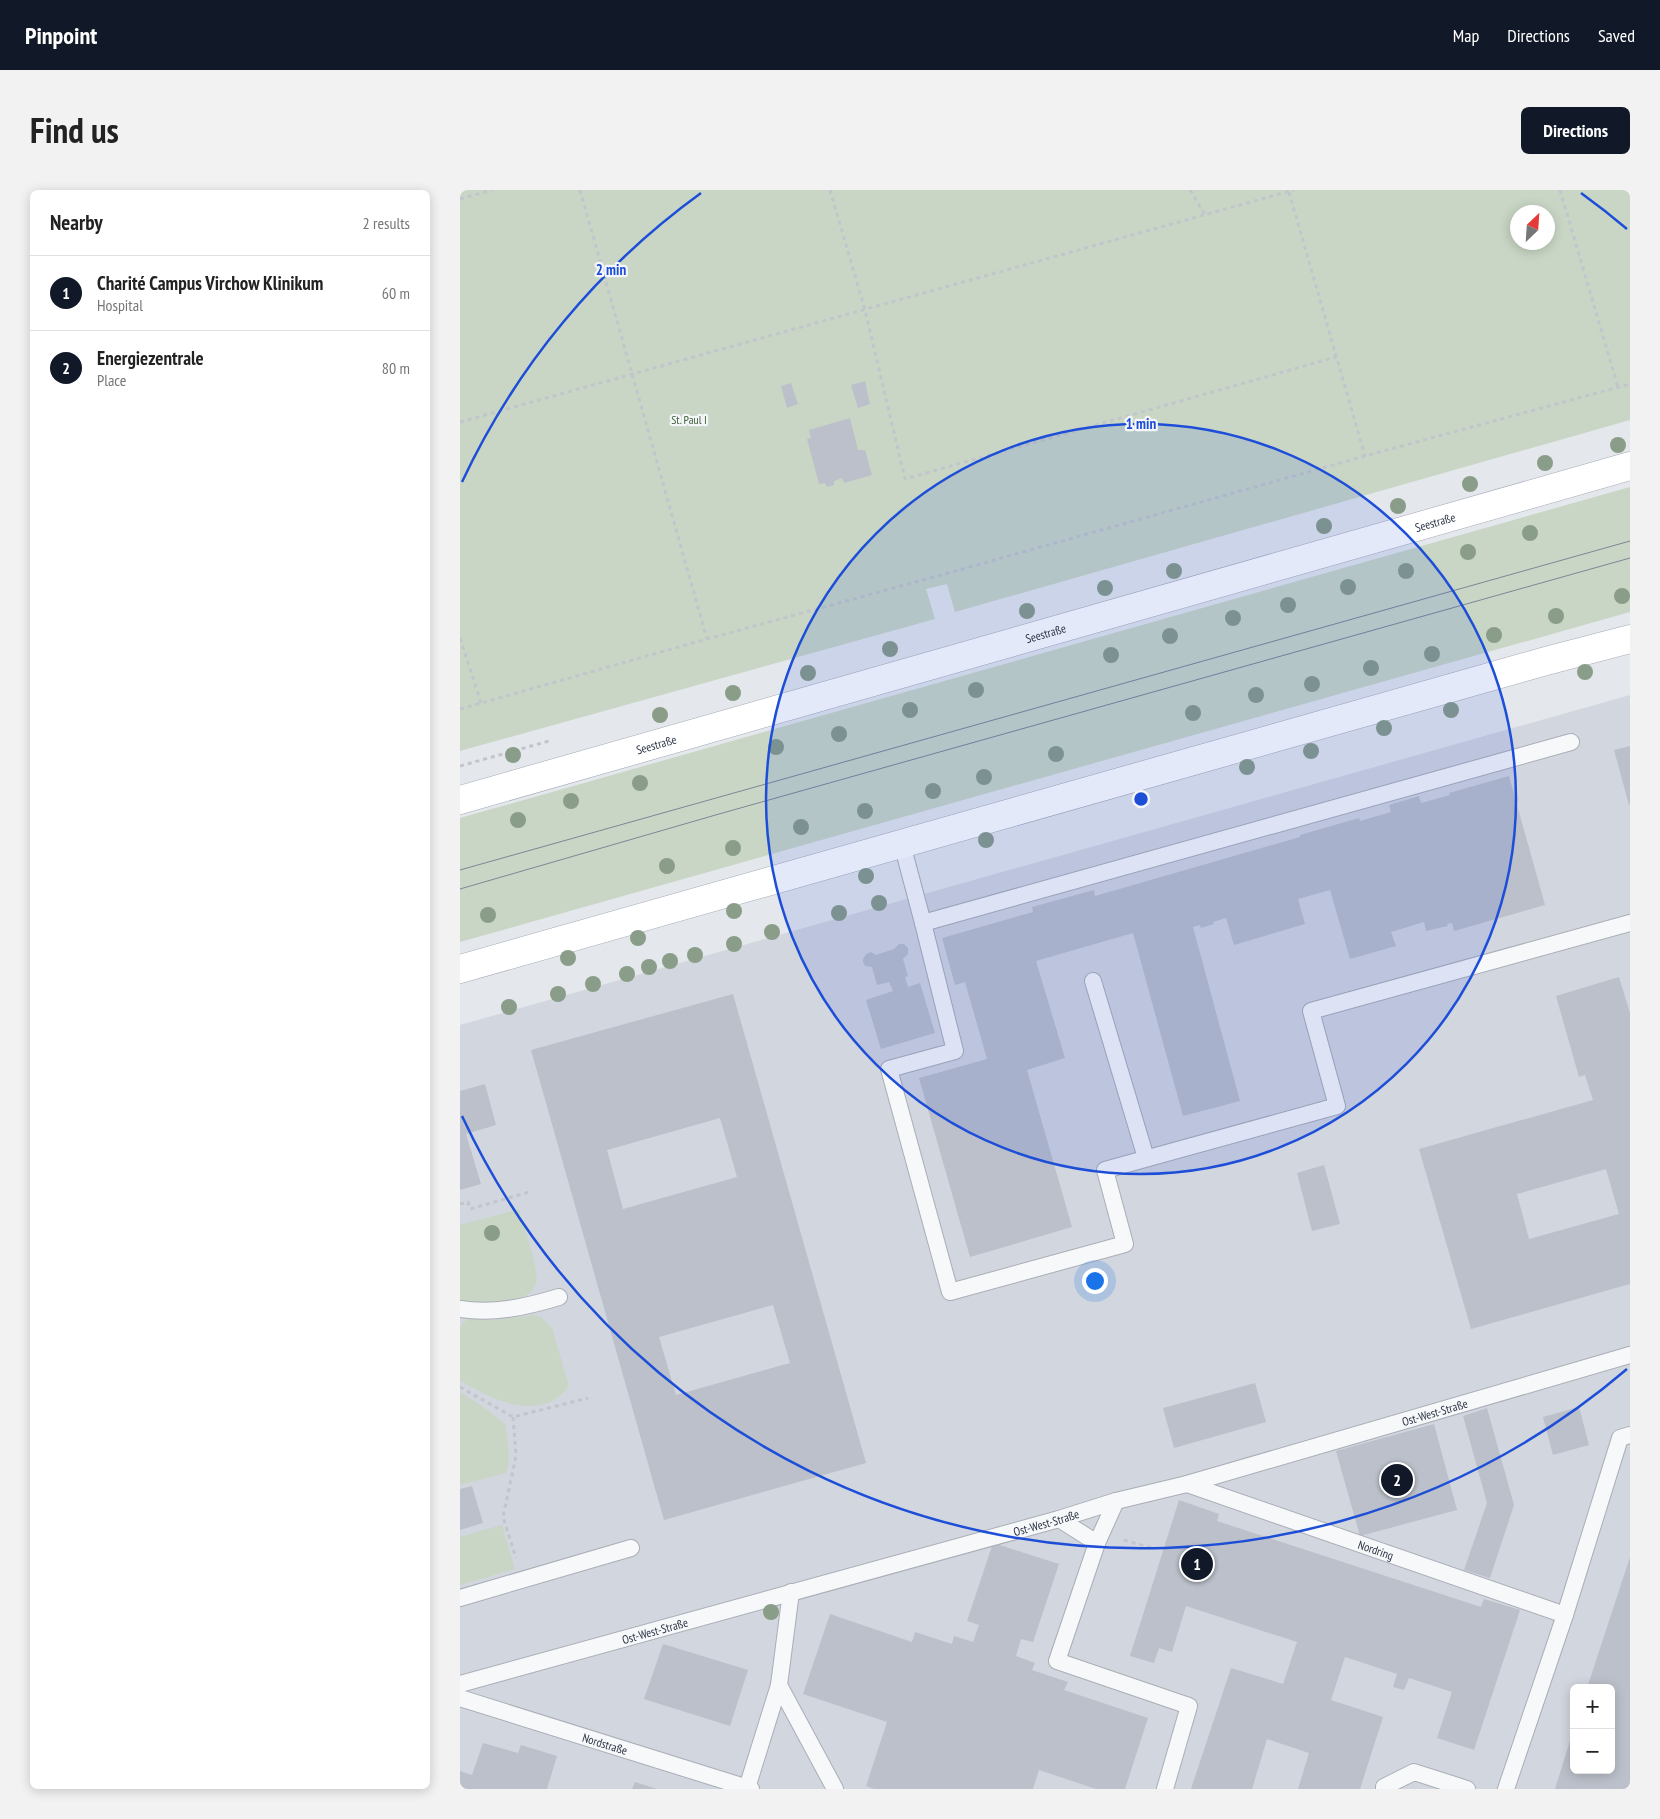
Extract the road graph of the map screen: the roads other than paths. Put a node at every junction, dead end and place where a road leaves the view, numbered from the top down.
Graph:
1 (1630, 466) edge
2 (1630, 639) edge
3 (1571, 742) dead end
4 (460, 800) edge
5 (902, 844) junction
6 (1630, 923) edge
7 (924, 924) junction
8 (460, 969) edge
9 (1093, 980) dead end
10 (1146, 1158) junction
11 (559, 1297) dead end
12 (460, 1308) edge
13 (1630, 1355) edge
14 (1630, 1435) edge
15 (1187, 1484) junction
16 (1116, 1501) junction
17 (1060, 1519) junction
18 (1099, 1538) junction
19 (631, 1548) dead end
20 (791, 1592) junction
21 (460, 1598) edge
22 (1565, 1614) junction
23 (460, 1684) edge
24 (779, 1685) junction
25 (460, 1698) edge
26 (749, 1788) edge
27 (835, 1789) edge
28 (1165, 1789) edge
29 (1384, 1789) edge
30 (1467, 1789) edge
31 (1506, 1789) edge

1 - 4 main road, Seestraße
2 - 5 main road
3 - 7 lane
5 - 7 lane
5 - 8 main road
6 - 10 lane
7 - 10 lane
9 - 10 lane
11 - 12 lane
13 - 15 lane, Ost-West-Straße
14 - 22 lane
15 - 16 lane, Ost-West-Straße
15 - 22 lane, Nordring
16 - 17 lane, Ost-West-Straße
16 - 18 lane
17 - 18 lane
17 - 20 lane, Ost-West-Straße
18 - 28 lane
19 - 21 lane
20 - 23 lane, Ost-West-Straße
20 - 24 lane
22 - 31 lane
24 - 26 lane
24 - 27 lane
25 - 26 lane, Nordstraße
29 - 30 lane

